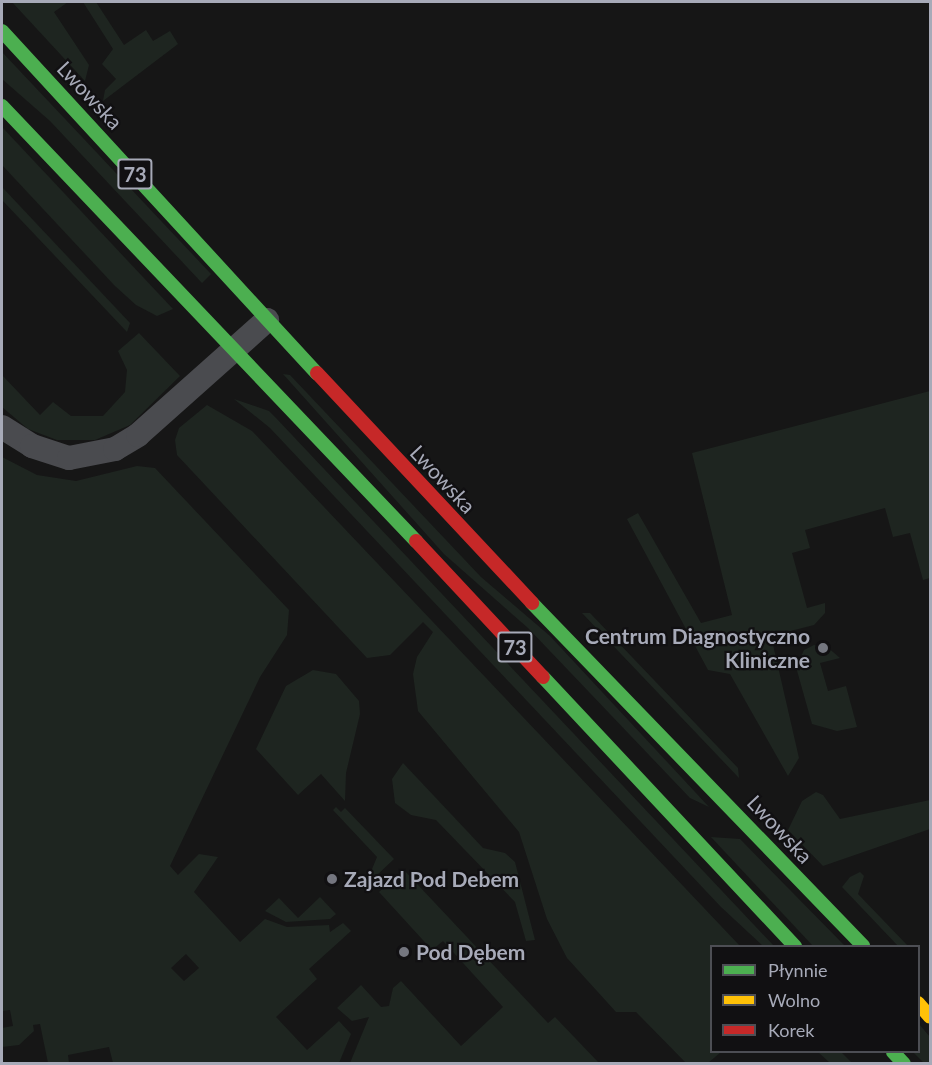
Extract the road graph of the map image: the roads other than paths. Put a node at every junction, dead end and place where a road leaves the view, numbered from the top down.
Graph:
1 (2, 31) edge
2 (2, 106) edge
3 (267, 320) junction
4 (236, 347) junction
5 (2, 427) edge
6 (794, 945) edge
7 (862, 945) edge
8 (920, 1005) edge
9 (930, 1017) edge

1 - 3 main road, Lwowska / 73
2 - 4 main road, 73
3 - 4 street
3 - 7 main road, Lwowska / 73
4 - 5 street
4 - 6 main road, 73
8 - 9 main road

